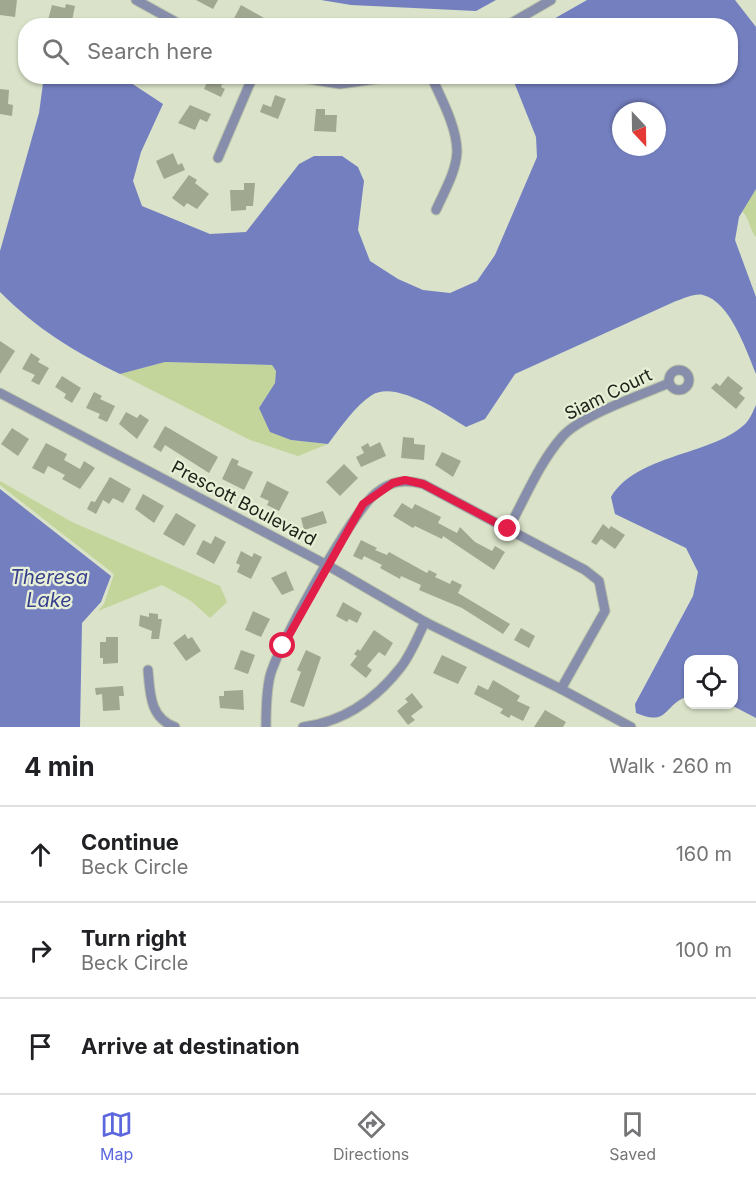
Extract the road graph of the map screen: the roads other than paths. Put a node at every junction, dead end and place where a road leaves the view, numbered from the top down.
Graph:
1 (136, 0) edge
2 (550, 0) edge
3 (169, 18) edge
4 (520, 18) edge
5 (250, 84) edge
6 (435, 84) edge
7 (218, 158) dead end
8 (436, 210) dead end
9 (669, 383) dead end
10 (0, 393) edge
11 (508, 529) junction
12 (327, 565) junction
13 (426, 622) junction
14 (148, 670) dead end
15 (561, 689) junction
16 (175, 727) edge
17 (266, 727) edge
18 (303, 727) edge
19 (631, 727) edge

1 - 3 street
2 - 4 street
5 - 7 street
6 - 8 street
9 - 11 street, Siam Court
10 - 12 street, Prescott Boulevard
11 - 12 street
11 - 15 street
12 - 13 street, Prescott Boulevard
12 - 17 street
13 - 15 street, Prescott Boulevard
13 - 18 street
14 - 16 street
15 - 19 street, Prescott Boulevard

